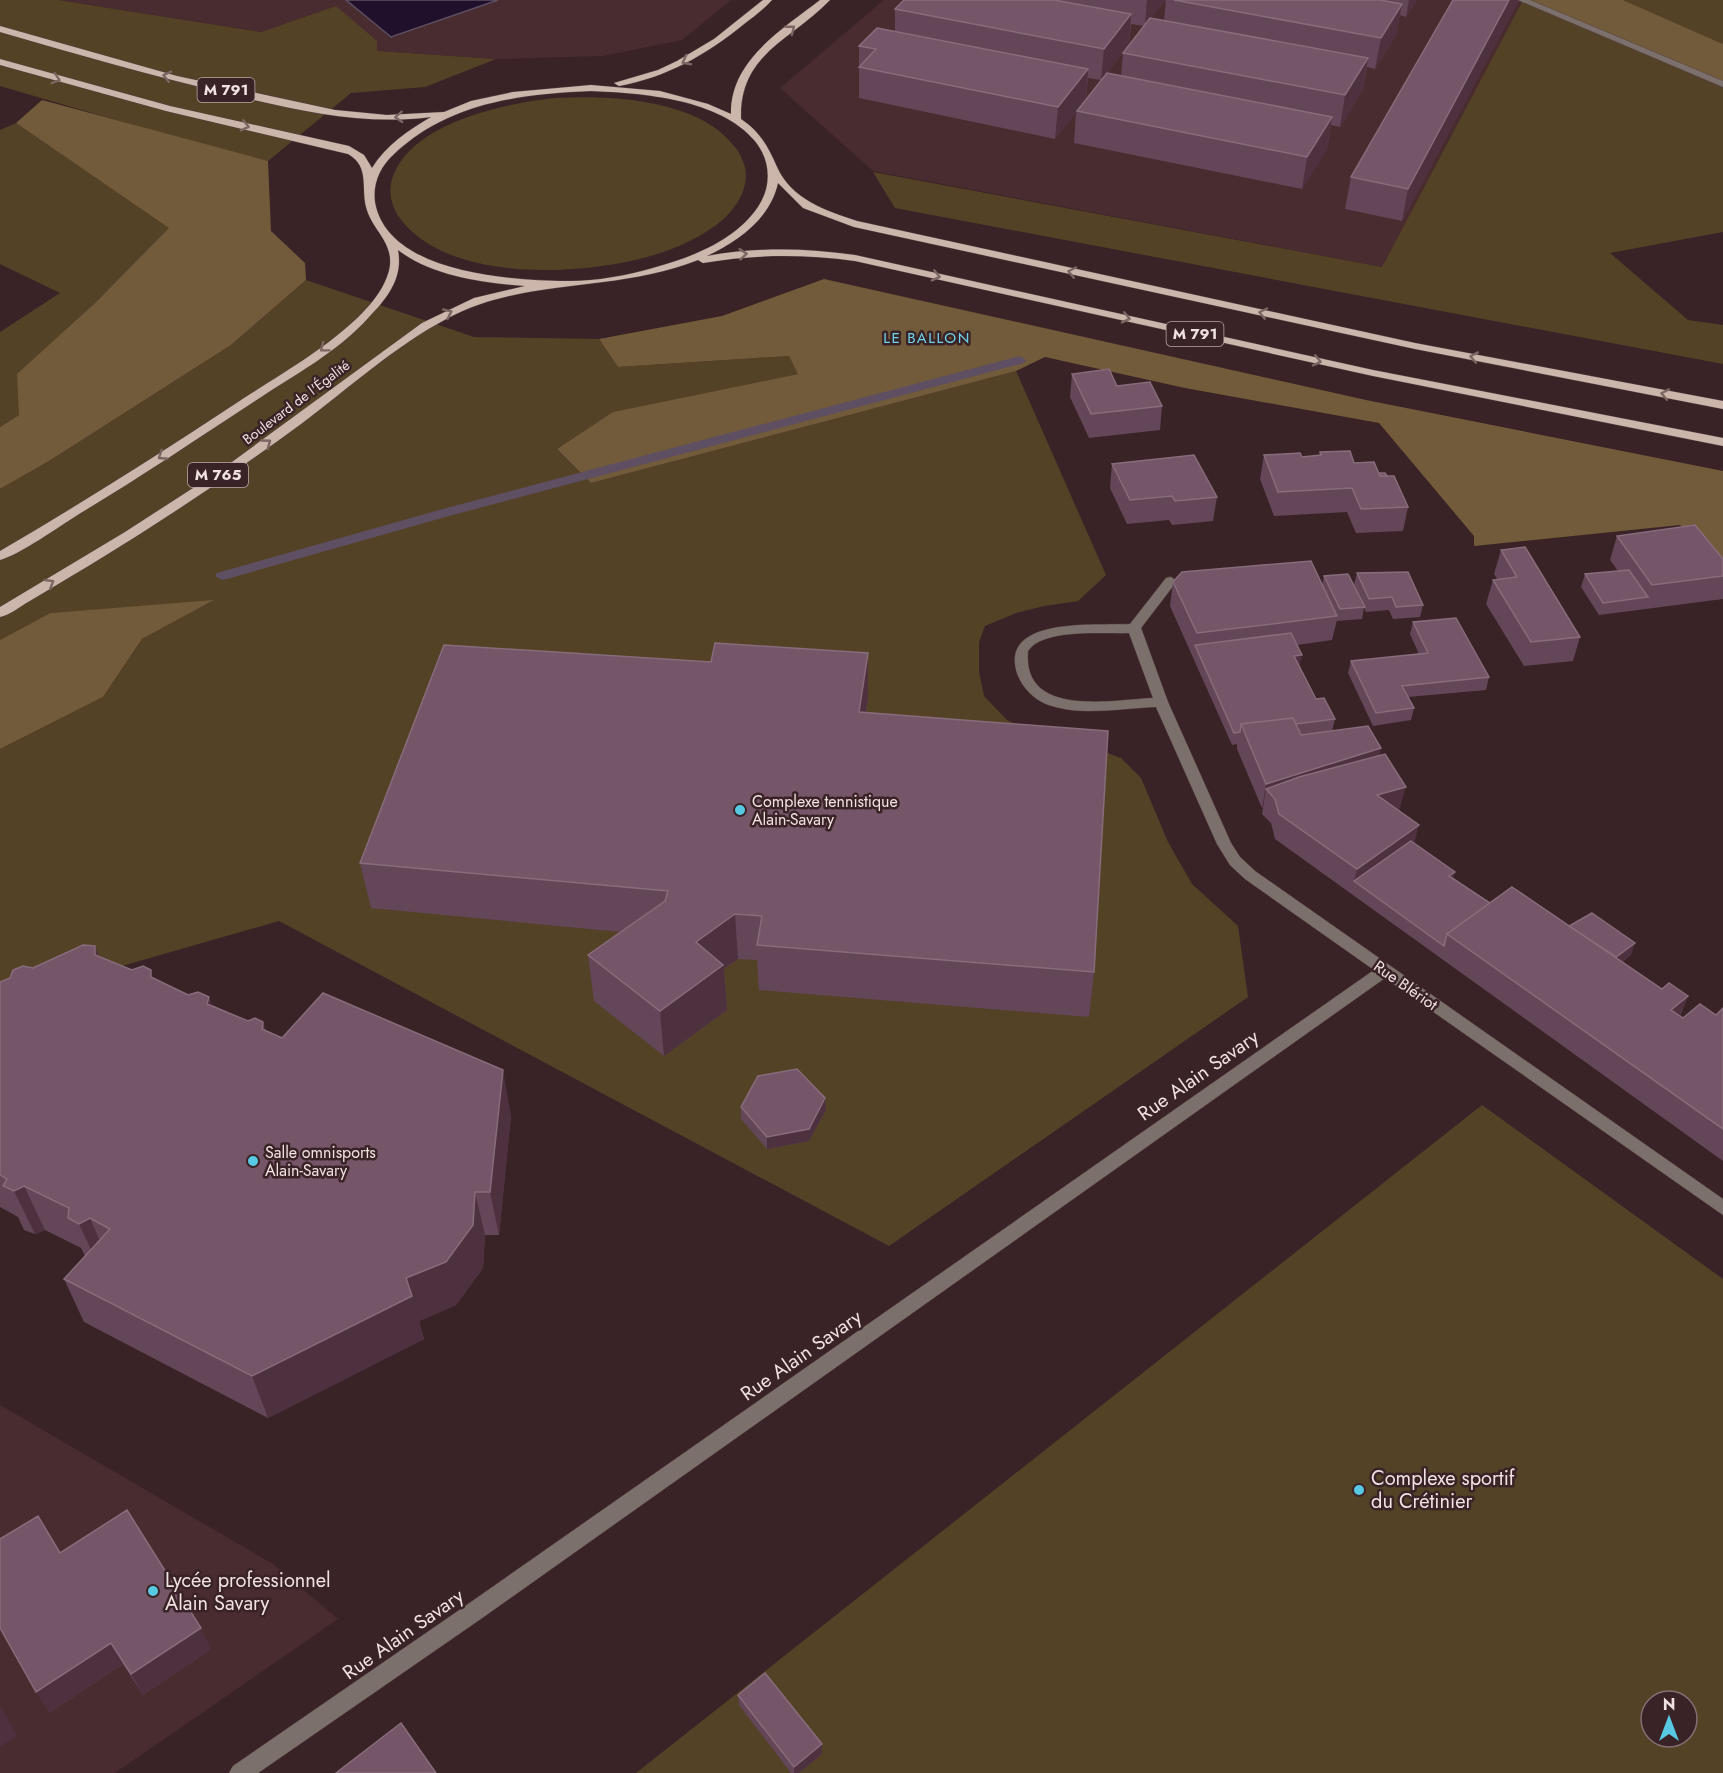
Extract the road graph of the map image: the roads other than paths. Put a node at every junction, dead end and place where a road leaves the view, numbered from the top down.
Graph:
1 (768, 0) edge
2 (826, 0) edge
3 (1522, 0) edge
4 (0, 28) edge
5 (0, 62) edge
6 (1723, 84) edge
7 (589, 87) junction
8 (457, 110) junction
9 (736, 122) junction
10 (772, 165) junction
11 (370, 183) junction
12 (391, 239) junction
13 (665, 268) junction
14 (560, 284) junction
15 (1723, 405) edge
16 (1723, 442) edge
17 (0, 556) edge
18 (1172, 581) edge
19 (0, 613) edge
20 (1134, 628) junction
21 (1161, 702) junction
22 (1385, 970) junction
23 (1723, 1208) edge
24 (240, 1773) edge

1 -> 7 main road
9 -> 2 main road
3 - 6 street
8 -> 4 main road, M 791
5 -> 11 main road, M 791
7 - 8 main road
7 - 9 main road
8 - 11 main road
9 - 10 main road
10 - 13 main road, Boulevard de l'Égalité
15 -> 10 main road, M 791
11 - 12 main road, Boulevard de l'Égalité
12 - 14 main road, Boulevard de l'Égalité
12 -> 17 main road, Boulevard de l'Égalité / M 765
13 - 14 main road, Boulevard de l'Égalité
13 -> 16 main road, M 791
19 -> 14 main road, Boulevard de l'Égalité / M 765
18 - 20 street
20 - 21 street, Rue Blériot
20 - 21 street
21 - 22 street, Rue Blériot
22 - 23 street, Rue Blériot
22 - 24 street, Rue Alain Savary

